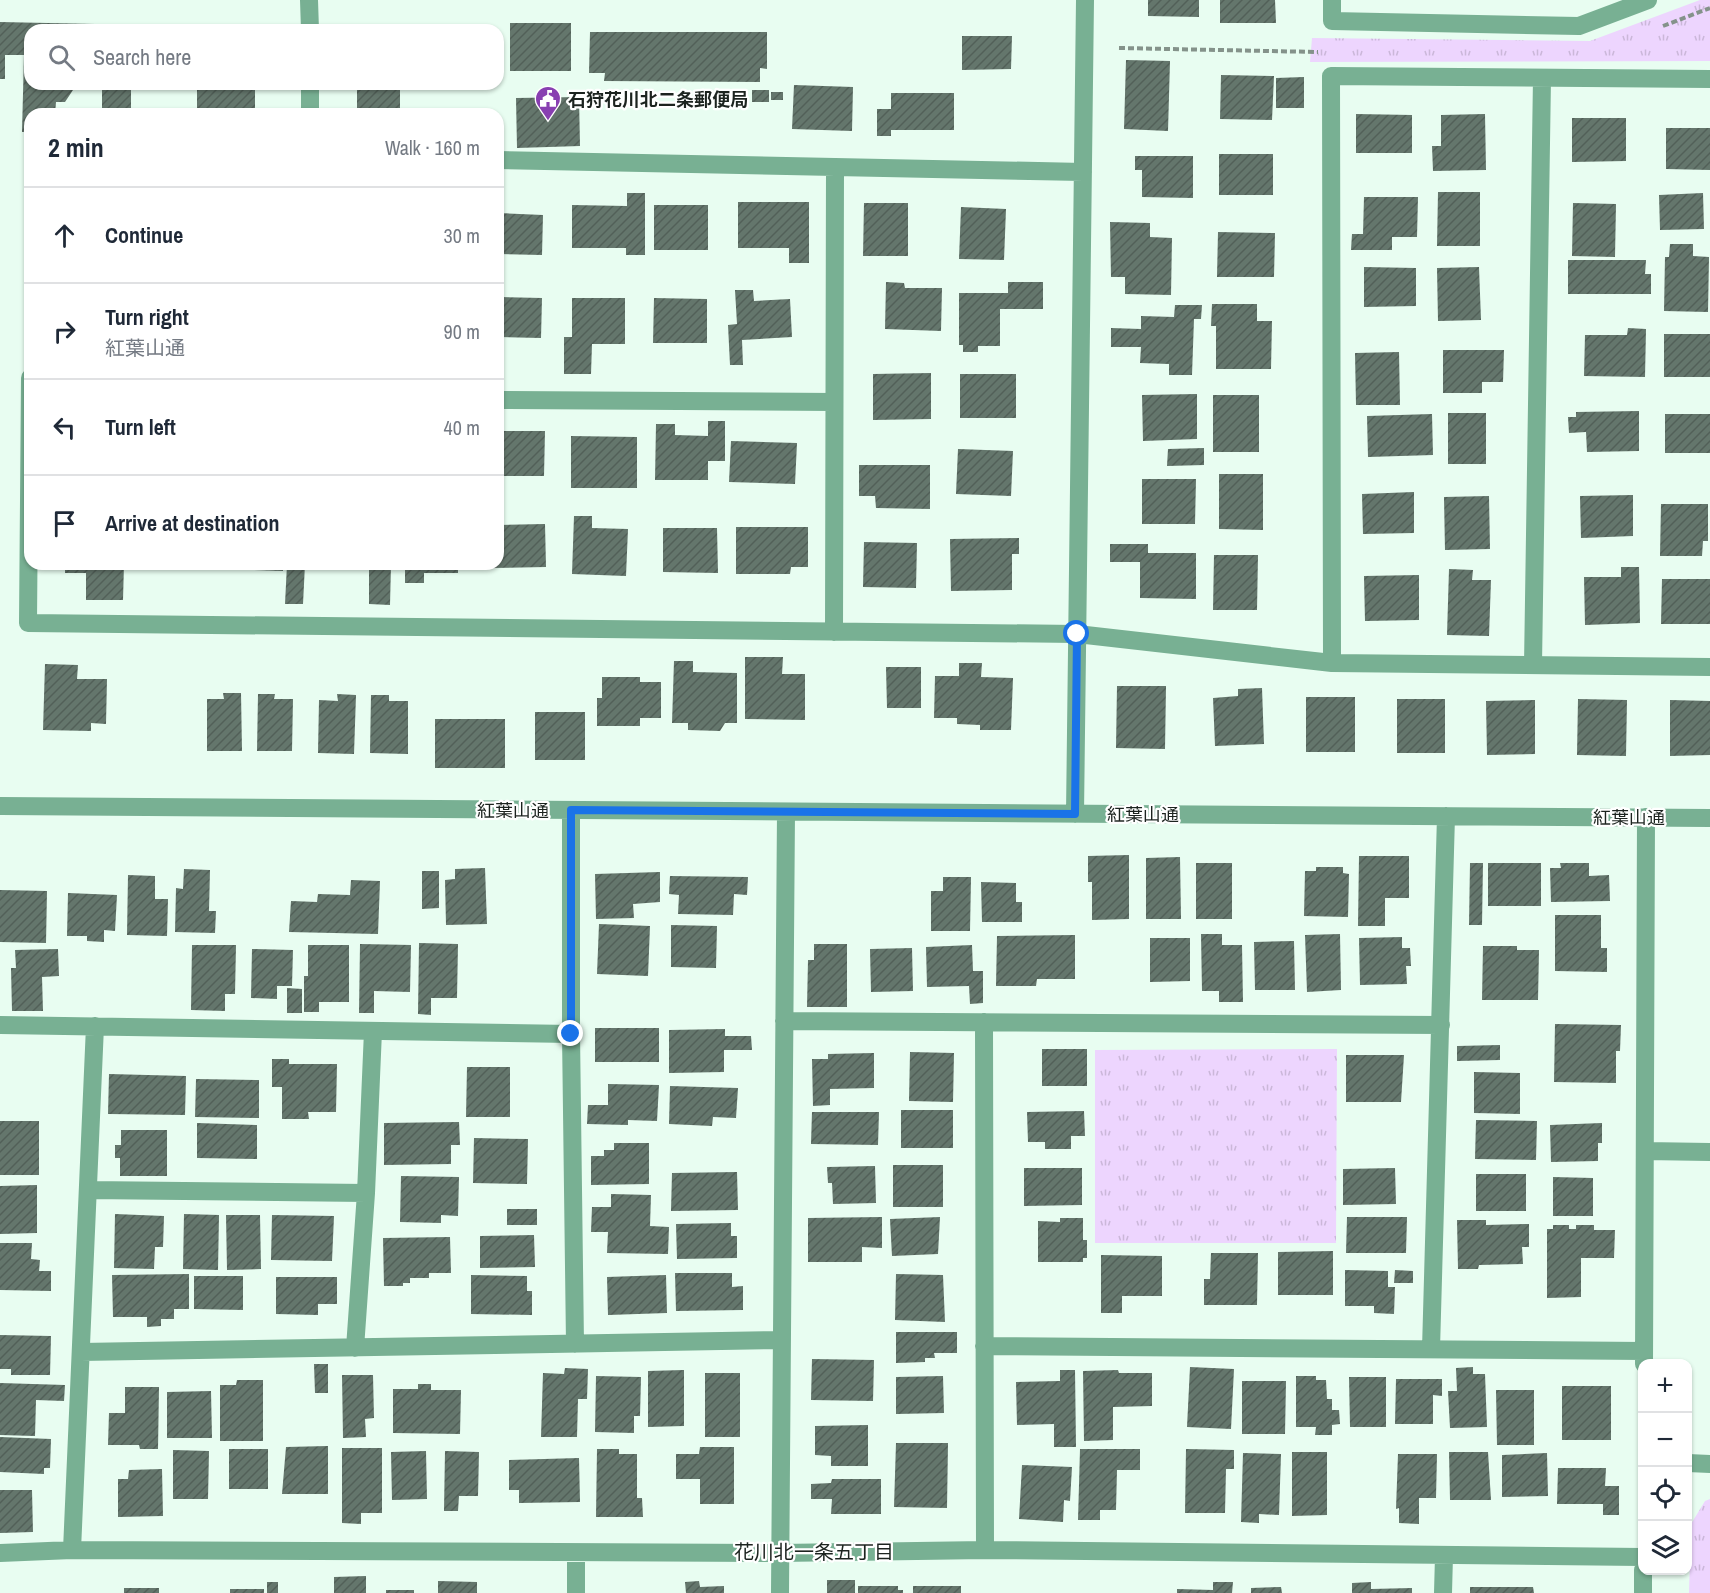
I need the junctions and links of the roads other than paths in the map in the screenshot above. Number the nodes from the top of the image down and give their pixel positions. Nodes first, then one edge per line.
1 (309, 0) edge
2 (1085, 0) edge
3 (1332, 0) edge
4 (1648, 0) edge
5 (310, 24) edge
6 (1542, 78) junction
7 (1710, 79) edge
8 (310, 90) edge
9 (310, 108) edge
10 (504, 160) edge
11 (835, 167) junction
12 (1083, 172) junction
13 (504, 400) edge
14 (834, 402) junction
15 (28, 570) edge
16 (834, 632) junction
17 (1077, 634) junction
18 (1332, 663) junction
19 (1533, 665) junction
20 (1710, 667) edge
21 (0, 807) edge
22 (571, 810) junction
23 (786, 812) junction
24 (1075, 814) junction
25 (1446, 816) junction
26 (1646, 817) junction
27 (1710, 818) edge
28 (784, 1020) junction
29 (984, 1022) junction
30 (0, 1025) edge
31 (1441, 1025) junction
32 (95, 1026) junction
33 (373, 1031) junction
34 (571, 1034) junction
35 (1645, 1151) junction
36 (1710, 1152) edge
37 (88, 1190) junction
38 (366, 1193) junction
39 (782, 1340) junction
40 (575, 1344) junction
41 (984, 1346) junction
42 (355, 1348) junction
43 (1431, 1349) junction
44 (81, 1352) junction
45 (1644, 1357) edge
46 (1692, 1463) edge
47 (1710, 1464) edge
48 (72, 1550) junction
49 (984, 1550) junction
50 (0, 1553) edge
51 (576, 1553) junction
52 (780, 1553) junction
53 (1444, 1556) junction
54 (1638, 1557) edge
55 (1643, 1575) edge
56 (576, 1593) edge
57 (780, 1593) edge
58 (1443, 1593) edge
59 (1643, 1593) edge

1 - 5 street
2 - 12 street
3 - 4 street
6 - 7 street
6 - 18 street
6 - 19 street
8 - 9 street
10 - 11 street
11 - 12 street
11 - 14 street
12 - 17 street
13 - 14 street
14 - 16 street
15 - 16 street
16 - 17 street
17 - 18 street
17 - 24 street
18 - 19 street
19 - 20 street
21 - 22 street, 紅葉山通
22 - 23 street, 紅葉山通
22 - 34 street
23 - 24 street, 紅葉山通
23 - 28 street
24 - 25 street, 紅葉山通
25 - 26 street, 紅葉山通
25 - 31 street
26 - 27 street, 紅葉山通
26 - 35 street
28 - 29 street
28 - 39 street
29 - 31 street
29 - 41 street
30 - 32 street
31 - 43 street
32 - 33 street
32 - 37 street
33 - 34 street
33 - 38 street
34 - 40 street
35 - 36 street
35 - 45 street
37 - 38 street
37 - 44 street
38 - 42 street
39 - 40 street
39 - 52 street
40 - 42 street
41 - 43 street
41 - 49 street
42 - 44 street
43 - 45 street
44 - 48 street
46 - 47 street
48 - 50 street
48 - 51 street
49 - 52 street
49 - 53 street
51 - 52 street
51 - 56 street
52 - 57 street
53 - 54 street
53 - 58 street
55 - 59 street

